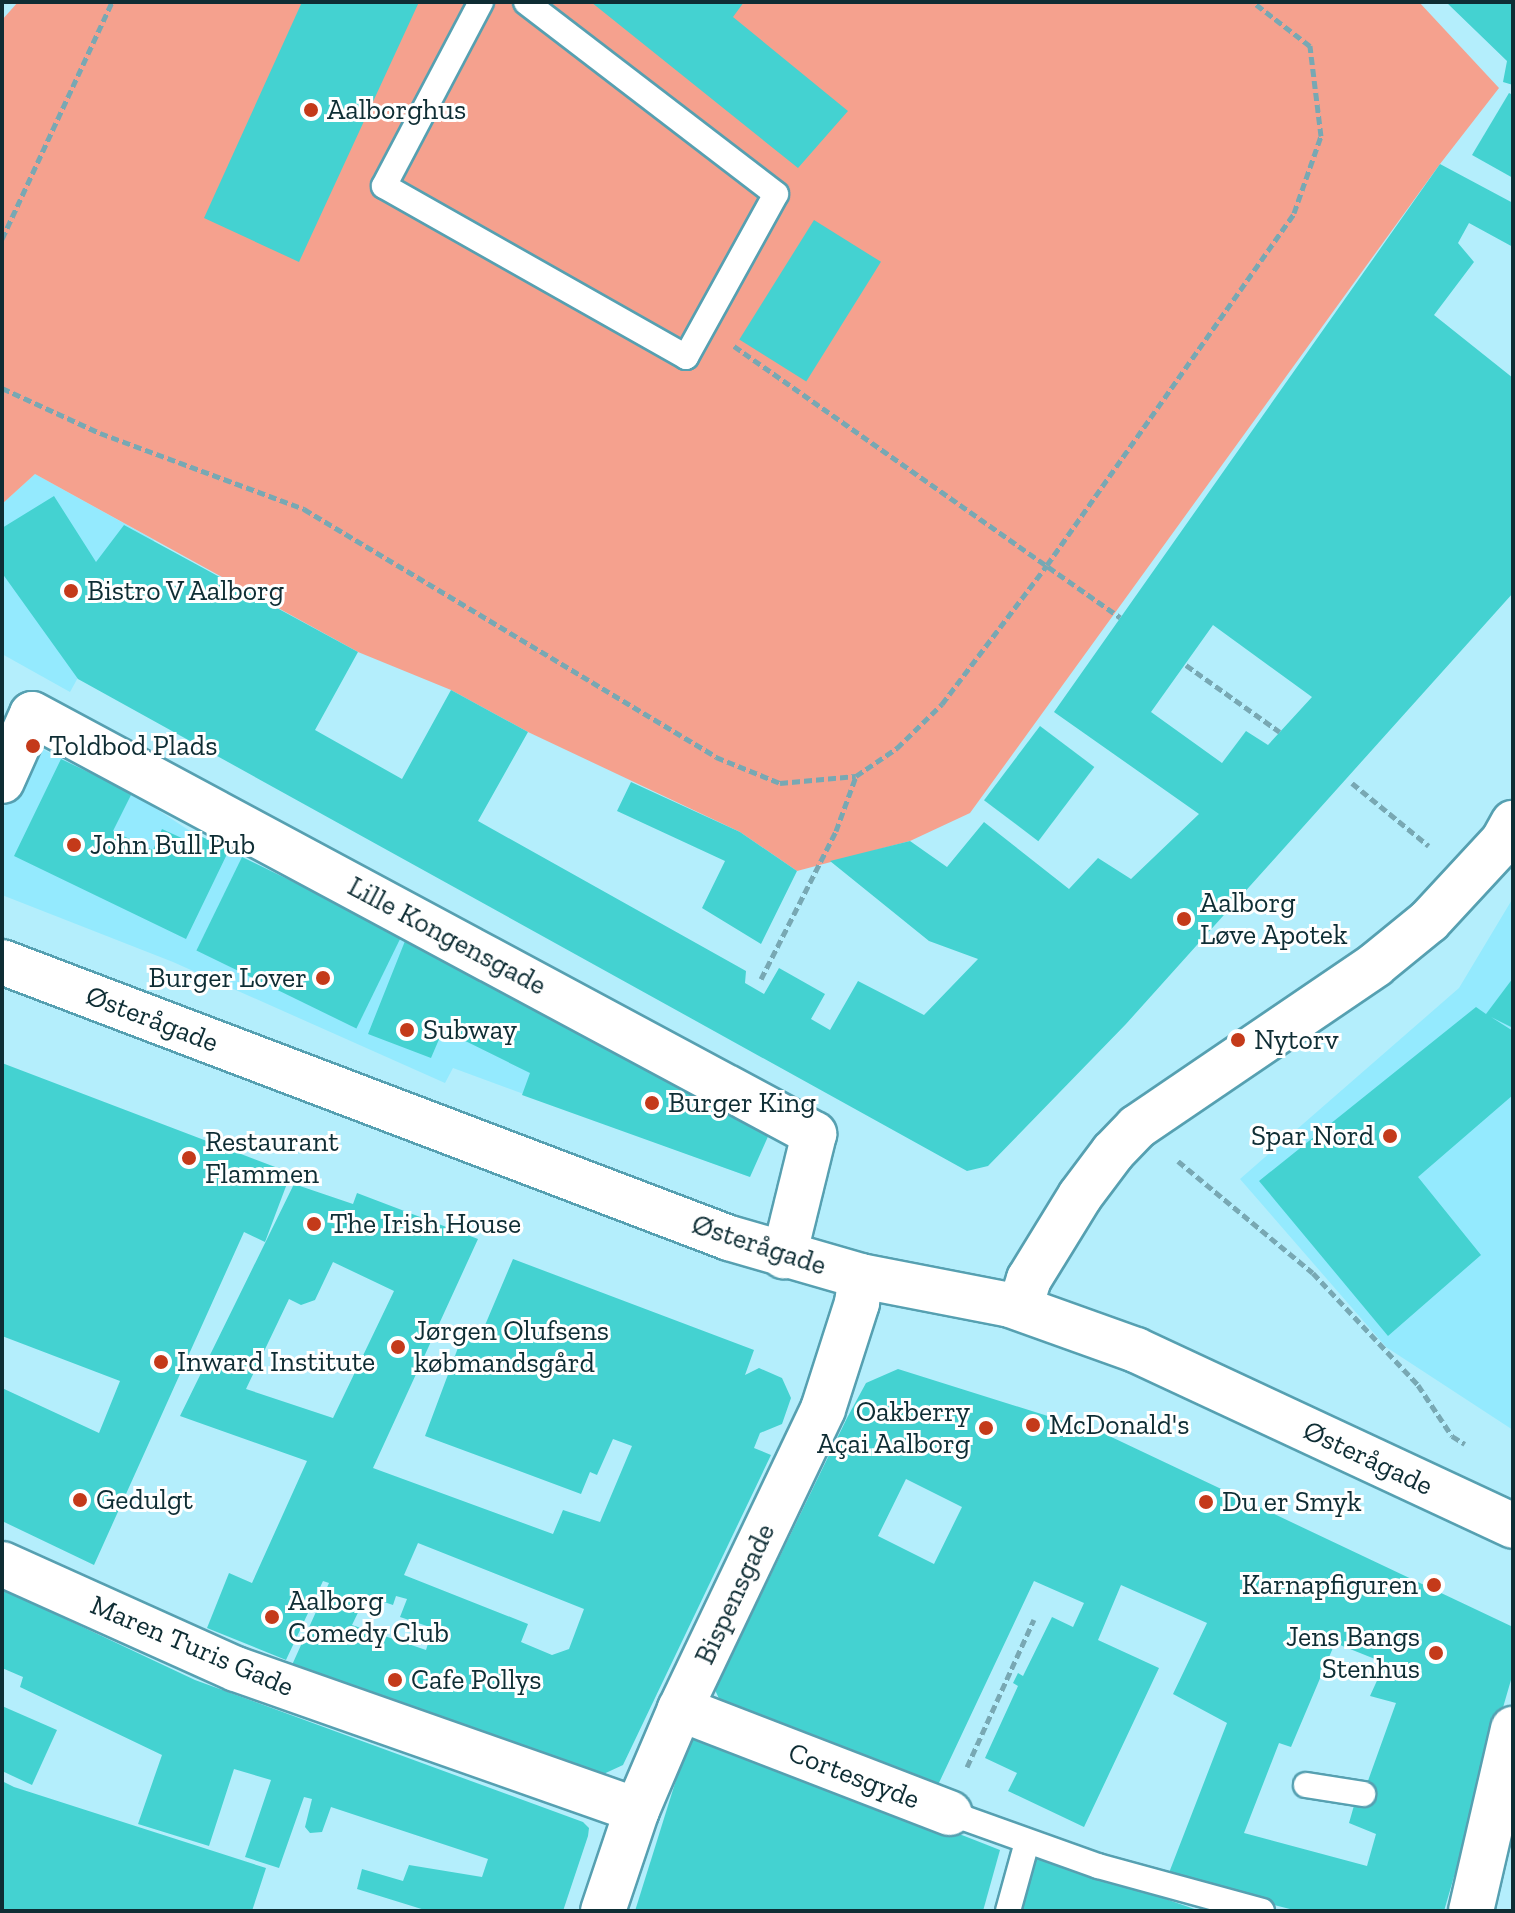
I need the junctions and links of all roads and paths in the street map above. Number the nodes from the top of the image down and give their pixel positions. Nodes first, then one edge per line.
1 (112, 2) edge
2 (481, 2) edge
3 (526, 2) edge
4 (1253, 2) edge
5 (2, 239) edge
6 (703, 325) junction
7 (2, 388) edge
8 (1047, 565) junction
9 (1120, 617) dead end
10 (1186, 665) dead end
11 (1280, 732) dead end
12 (856, 776) junction
13 (2, 781) edge
14 (1352, 783) dead end
15 (1513, 823) edge
16 (1467, 878) junction
17 (2, 962) edge
18 (761, 979) dead end
19 (1137, 1127) junction
20 (784, 1256) junction
21 (861, 1276) junction
22 (1020, 1308) junction
23 (1476, 1451) dead end
24 (1513, 1526) edge
25 (2, 1564) edge
26 (1034, 1619) dead end
27 (680, 1709) junction
28 (1513, 1729) edge
29 (1306, 1785) dead end
30 (1363, 1794) dead end
31 (637, 1810) junction
32 (950, 1813) junction
33 (1027, 1842) junction
34 (1487, 1895) edge
35 (603, 1911) edge
36 (1008, 1911) edge
37 (1262, 1911) edge

1 - 5 path
2 - 6 lane
3 - 6 lane
4 - 8 path
6 - 8 path
7 - 12 path
8 - 9 path
8 - 12 path
10 - 11 path
12 - 18 path
13 - 20 street, Lille Kongensgade
14 - 16 path
15 - 16 street
16 - 19 street
17 - 20 street, Østerågade
19 - 22 street
19 - 23 path
20 - 21 street, Østerågade
21 - 22 street, Østerågade
21 - 27 street, Bispensgade
22 - 24 street, Østerågade
25 - 31 street, Maren Turis Gade
26 - 32 path
27 - 31 street, Bispensgade
27 - 32 street, Cortesgyde
28 - 34 street
29 - 30 lane
31 - 35 street, Bispensgade
32 - 33 lane, Cortesgyde
33 - 36 lane
33 - 37 lane, Cortesgyde

